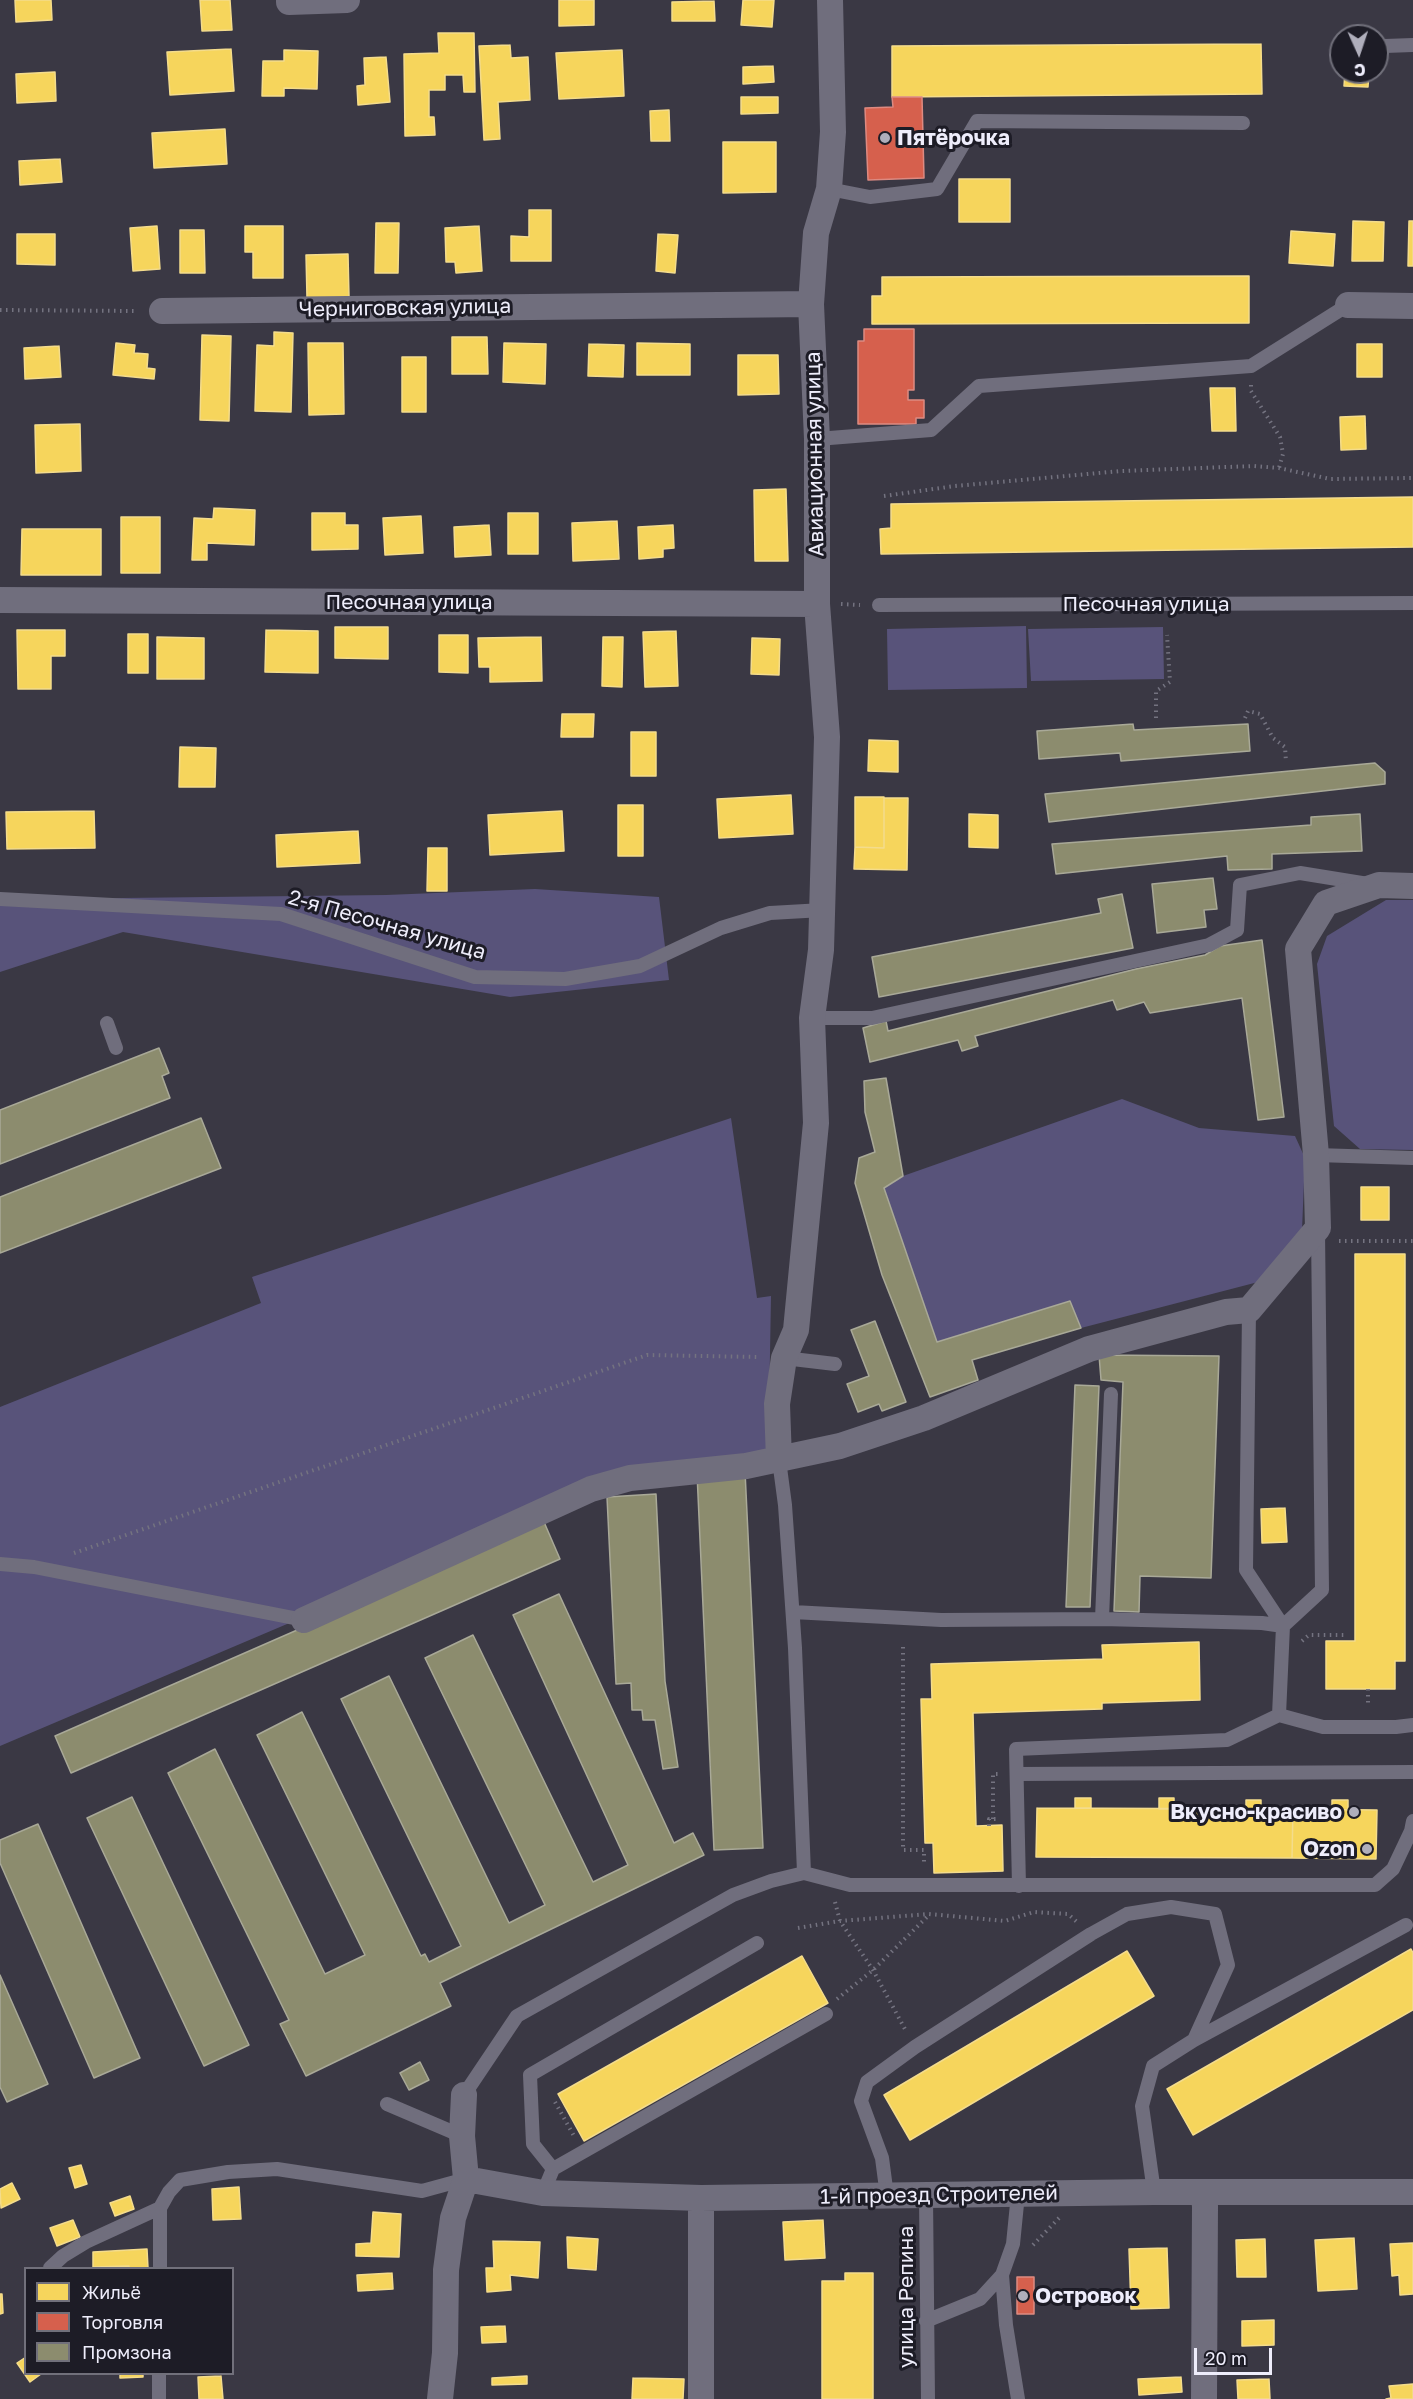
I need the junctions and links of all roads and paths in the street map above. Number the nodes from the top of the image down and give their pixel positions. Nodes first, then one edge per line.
1 (289, 0) edge
2 (347, 0) edge
3 (830, 0) edge
4 (1413, 45) edge
5 (1389, 46) edge
6 (1243, 123) dead end
7 (829, 189) junction
8 (811, 304) junction
9 (1348, 305) joint
10 (1413, 306) edge
11 (0, 310) edge
12 (162, 311) joint
13 (1251, 366) junction
14 (817, 439) junction
15 (1279, 468) junction
16 (1413, 478) edge
17 (884, 496) dead end
18 (0, 600) edge
19 (1413, 603) edge
20 (817, 604) junction
21 (879, 605) joint
22 (1167, 635) dead end
23 (1156, 718) dead end
24 (1245, 718) dead end
25 (1286, 762) dead end
26 (1379, 885) junction
27 (1413, 886) edge
28 (0, 899) edge
29 (823, 910) junction
30 (812, 1017) junction
31 (107, 1023) dead end
32 (116, 1048) dead end
33 (1316, 1155) junction
34 (1413, 1158) edge
35 (1328, 1234) junction
36 (1413, 1241) edge
37 (1249, 1310) junction
38 (784, 1358) junction
39 (835, 1364) dead end
40 (1111, 1394) dead end
41 (779, 1460) junction
42 (0, 1564) edge
43 (34, 1567) junction
44 (793, 1612) junction
45 (1102, 1619) junction
46 (304, 1620) joint
47 (1283, 1626) junction
48 (1347, 1635) dead end
49 (903, 1647) dead end
50 (1294, 1649) dead end
51 (1368, 1689) dead end
52 (1368, 1704) dead end
53 (1279, 1715) junction
54 (1413, 1725) edge
55 (1413, 1772) edge
56 (1017, 1774) junction
57 (1005, 1819) dead end
58 (1413, 1821) edge
59 (989, 1826) dead end
60 (924, 1850) dead end
61 (804, 1873) junction
62 (834, 1881) junction
63 (1019, 1886) junction
64 (929, 1914) junction
65 (1068, 1914) dead end
66 (840, 1921) junction
67 (1406, 1925) dead end
68 (798, 1929) dead end
69 (757, 1943) dead end
70 (873, 1970) junction
71 (837, 2000) dead end
72 (826, 2014) dead end
73 (910, 2040) dead end
74 (1194, 2040) junction
75 (464, 2095) joint
76 (555, 2102) dead end
77 (387, 2104) dead end
78 (573, 2134) dead end
79 (462, 2136) junction
80 (553, 2169) junction
81 (466, 2179) junction
82 (1154, 2192) junction
83 (1203, 2192) junction
84 (1413, 2192) edge
85 (543, 2193) junction
86 (1018, 2194) junction
87 (926, 2195) junction
88 (887, 2196) junction
89 (701, 2199) junction
90 (160, 2208) junction
91 (1065, 2212) dead end
92 (1029, 2249) dead end
93 (51, 2267) edge
94 (160, 2267) edge
95 (1002, 2275) junction
96 (926, 2321) junction
97 (159, 2375) edge
98 (159, 2399) edge
99 (440, 2399) edge
100 (700, 2399) edge
101 (928, 2399) edge
102 (1018, 2399) edge
103 (1204, 2399) edge

1 - 2 street
3 - 7 street, Авиационная улица
4 - 5 lane
6 - 7 lane
7 - 8 street, Авиационная улица
8 - 12 street, Черниговская улица
8 - 14 street, Авиационная улица
9 - 10 street
9 - 13 lane
11 - 12 path
13 - 14 lane
13 - 15 path
14 - 20 street, Авиационная улица
15 - 16 path
15 - 17 path
18 - 20 street, Песочная улица
19 - 21 lane, Песочная улица
20 - 21 path
20 - 29 street, Авиационная улица
22 - 23 path
24 - 25 path
26 - 27 street
26 - 30 lane
26 - 33 street
28 - 29 lane, 2-я Песочная улица
29 - 30 street, Авиационная улица
30 - 38 street, Авиационная улица
31 - 32 lane
33 - 34 lane
33 - 35 street
35 - 36 path
35 - 37 street
35 - 47 lane
37 - 41 street
37 - 47 lane
38 - 39 lane
38 - 41 street, Авиационная улица
38 - 43 path
40 - 45 lane
41 - 44 lane
41 - 46 street
42 - 43 lane
43 - 46 lane
44 - 45 lane
44 - 61 lane
45 - 47 lane
47 - 53 lane
48 - 50 path
49 - 60 path
51 - 52 path
53 - 54 lane
53 - 56 lane
55 - 56 lane
56 - 63 lane
57 - 59 path
58 - 63 lane
61 - 62 lane
61 - 75 lane
62 - 63 lane
62 - 66 path
64 - 65 path
64 - 66 path
64 - 70 path
66 - 68 path
66 - 70 path
67 - 74 lane
69 - 80 lane
70 - 71 path
70 - 73 path
72 - 80 lane
74 - 82 lane
74 - 88 lane
75 - 79 street
76 - 78 path
77 - 79 lane
79 - 81 street
80 - 85 lane
81 - 85 street, 1-й проезд Строителей
81 - 90 lane
81 - 99 street
82 - 83 street, 1-й проезд Строителей
82 - 86 street, 1-й проезд Строителей
83 - 84 street, 1-й проезд Строителей
83 - 103 street
85 - 89 street, 1-й проезд Строителей
86 - 87 street, 1-й проезд Строителей
86 - 95 lane
87 - 88 street, 1-й проезд Строителей
87 - 96 lane, улица Репина
88 - 89 street, 1-й проезд Строителей
89 - 100 street
90 - 93 lane
90 - 94 lane
91 - 92 path
95 - 96 lane
95 - 102 lane
96 - 101 lane, улица Репина
97 - 98 lane

